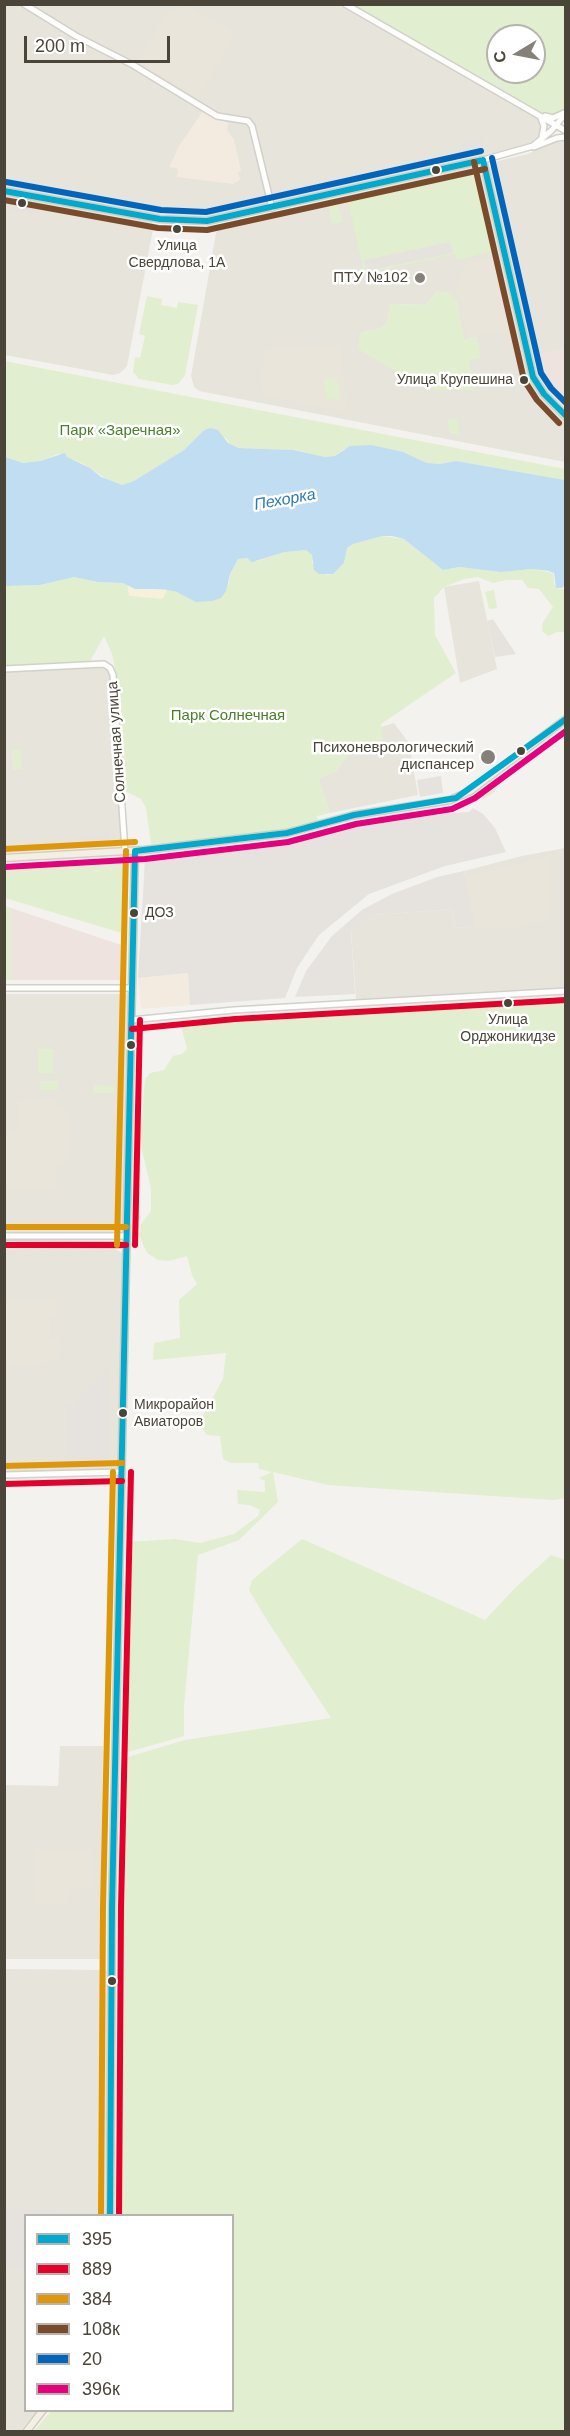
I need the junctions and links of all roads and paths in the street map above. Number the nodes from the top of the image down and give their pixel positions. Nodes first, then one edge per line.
1 (24, 4) edge
2 (345, 4) edge
3 (535, 112) junction
4 (566, 112) edge
5 (556, 125) junction
6 (566, 131) edge
7 (566, 137) edge
8 (538, 143) junction
9 (527, 149) junction
10 (483, 160) junction
11 (4, 191) edge
12 (272, 208) junction
13 (566, 417) edge
14 (4, 669) edge
15 (566, 719) edge
16 (135, 850) junction
17 (125, 851) junction
18 (4, 858) edge
19 (132, 987) junction
20 (4, 988) edge
21 (566, 991) edge
22 (130, 1020) junction
23 (4, 1236) edge
24 (126, 1236) junction
25 (4, 1244) edge
26 (126, 1245) junction
27 (122, 1472) junction
28 (4, 1475) edge
29 (110, 2214) edge
30 (41, 2412) edge
31 (26, 2432) edge

1 - 12 street
2 - 3 street
3 - 4 street
3 - 5 street
3 - 8 street
4 - 5 street
5 - 6 street
5 - 8 street
7 - 9 street
8 - 9 street
9 - 10 street
10 - 12 main road
10 - 13 main road
11 - 12 main road
14 - 17 street, Солнечная улица
15 - 16 main road
16 - 17 main road
16 - 19 main road
17 - 18 main road
19 - 20 street
19 - 22 main road
21 - 22 street
22 - 24 main road
23 - 24 street
24 - 26 main road
25 - 26 street
26 - 27 main road
27 - 28 street
27 - 29 main road
30 - 31 main road

